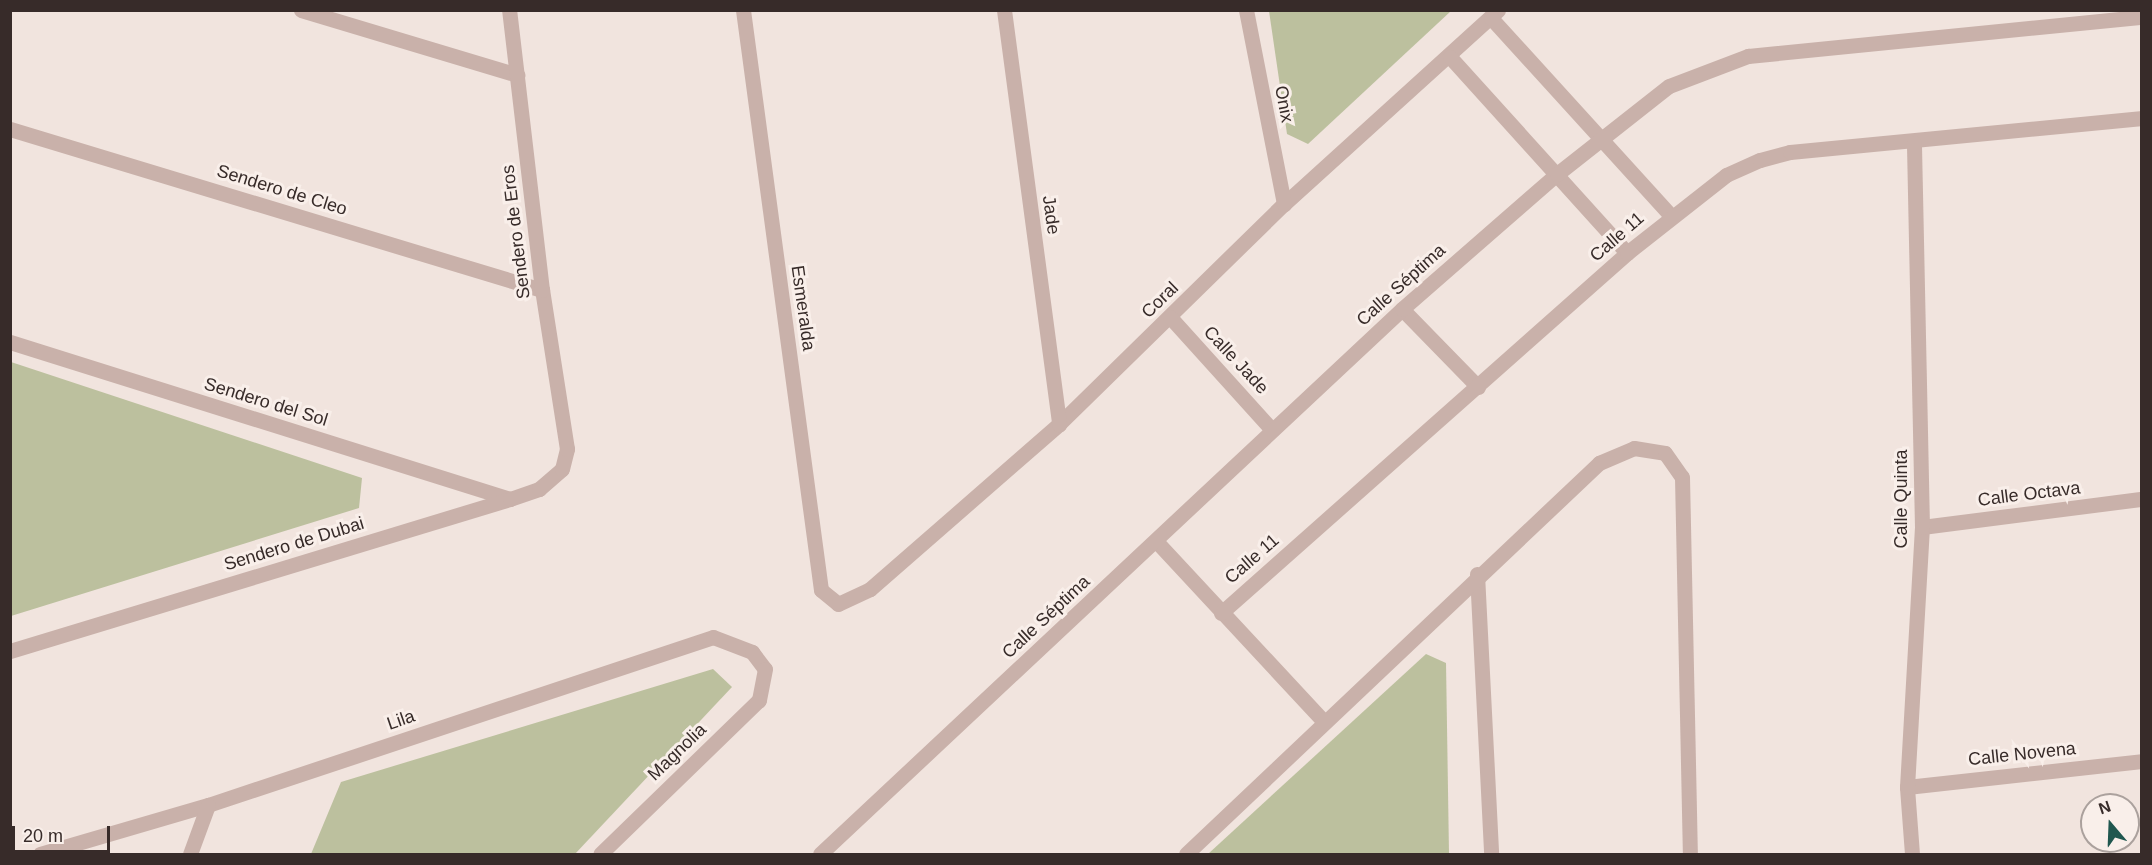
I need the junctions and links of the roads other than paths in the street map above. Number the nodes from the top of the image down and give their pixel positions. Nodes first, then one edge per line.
1 (301, 10) edge
2 (509, 10) edge
3 (743, 10) edge
4 (1004, 10) edge
5 (1246, 10) edge
6 (1495, 14) edge
7 (2142, 17) edge
8 (1450, 57) junction
9 (517, 75) junction
10 (2142, 118) edge
11 (10, 129) edge
12 (1600, 138) junction
13 (1914, 143) junction
14 (1557, 174) junction
15 (1284, 204) junction
16 (1671, 216) junction
17 (1627, 253) junction
18 (542, 290) junction
19 (1402, 309) junction
20 (1170, 317) junction
21 (10, 342) edge
22 (1478, 387) junction
23 (1059, 424) junction
24 (1272, 430) junction
25 (567, 449) joint
26 (510, 499) junction
27 (2142, 499) edge
28 (1922, 527) junction
29 (1156, 541) junction
30 (1477, 574) junction
31 (837, 604) joint
32 (1221, 613) junction
33 (10, 651) edge
34 (765, 669) joint
35 (1323, 721) junction
36 (2142, 761) edge
37 (1907, 787) junction
38 (208, 805) junction
39 (40, 855) edge
40 (190, 855) edge
41 (600, 855) edge
42 (820, 855) edge
43 (1186, 855) edge
44 (1491, 855) edge
45 (1690, 855) edge
46 (1912, 855) edge

1 - 9 street
2 - 9 street, Sendero de Eros
3 - 31 street, Esmeralda
4 - 23 street, Jade
5 - 15 street, Onix
6 - 8 street, Coral
6 - 12 street
7 - 12 street, Calle Séptima
8 - 14 street
8 - 15 street, Coral
9 - 18 street, Sendero de Eros
10 - 13 street, Calle 11
11 - 18 street, Sendero de Cleo
12 - 14 street, Calle Séptima
12 - 16 street
13 - 16 street, Calle 11
13 - 28 street, Calle Quinta
14 - 17 street
14 - 19 street, Calle Séptima
15 - 20 street, Coral
16 - 17 street, Calle 11
17 - 22 street, Calle 11
18 - 25 street, Sendero de Eros
19 - 22 street
19 - 24 street, Calle Séptima
20 - 23 street, Coral
20 - 24 street, Calle Jade
21 - 26 street, Sendero del Sol
22 - 32 street, Calle 11
23 - 31 street, Coral
24 - 29 street, Calle Séptima
25 - 26 street, Sendero de Dubai
26 - 33 street, Sendero de Dubai
27 - 28 street, Calle Octava
28 - 37 street, Calle Quinta
29 - 32 street
29 - 42 street, Calle Séptima
30 - 35 street
30 - 44 street
30 - 45 street
32 - 35 street
34 - 38 street, Lila
34 - 41 street, Magnolia
35 - 43 street
36 - 37 street, Calle Novena
37 - 46 street, Calle Quinta
38 - 39 street, Lila
38 - 40 street

